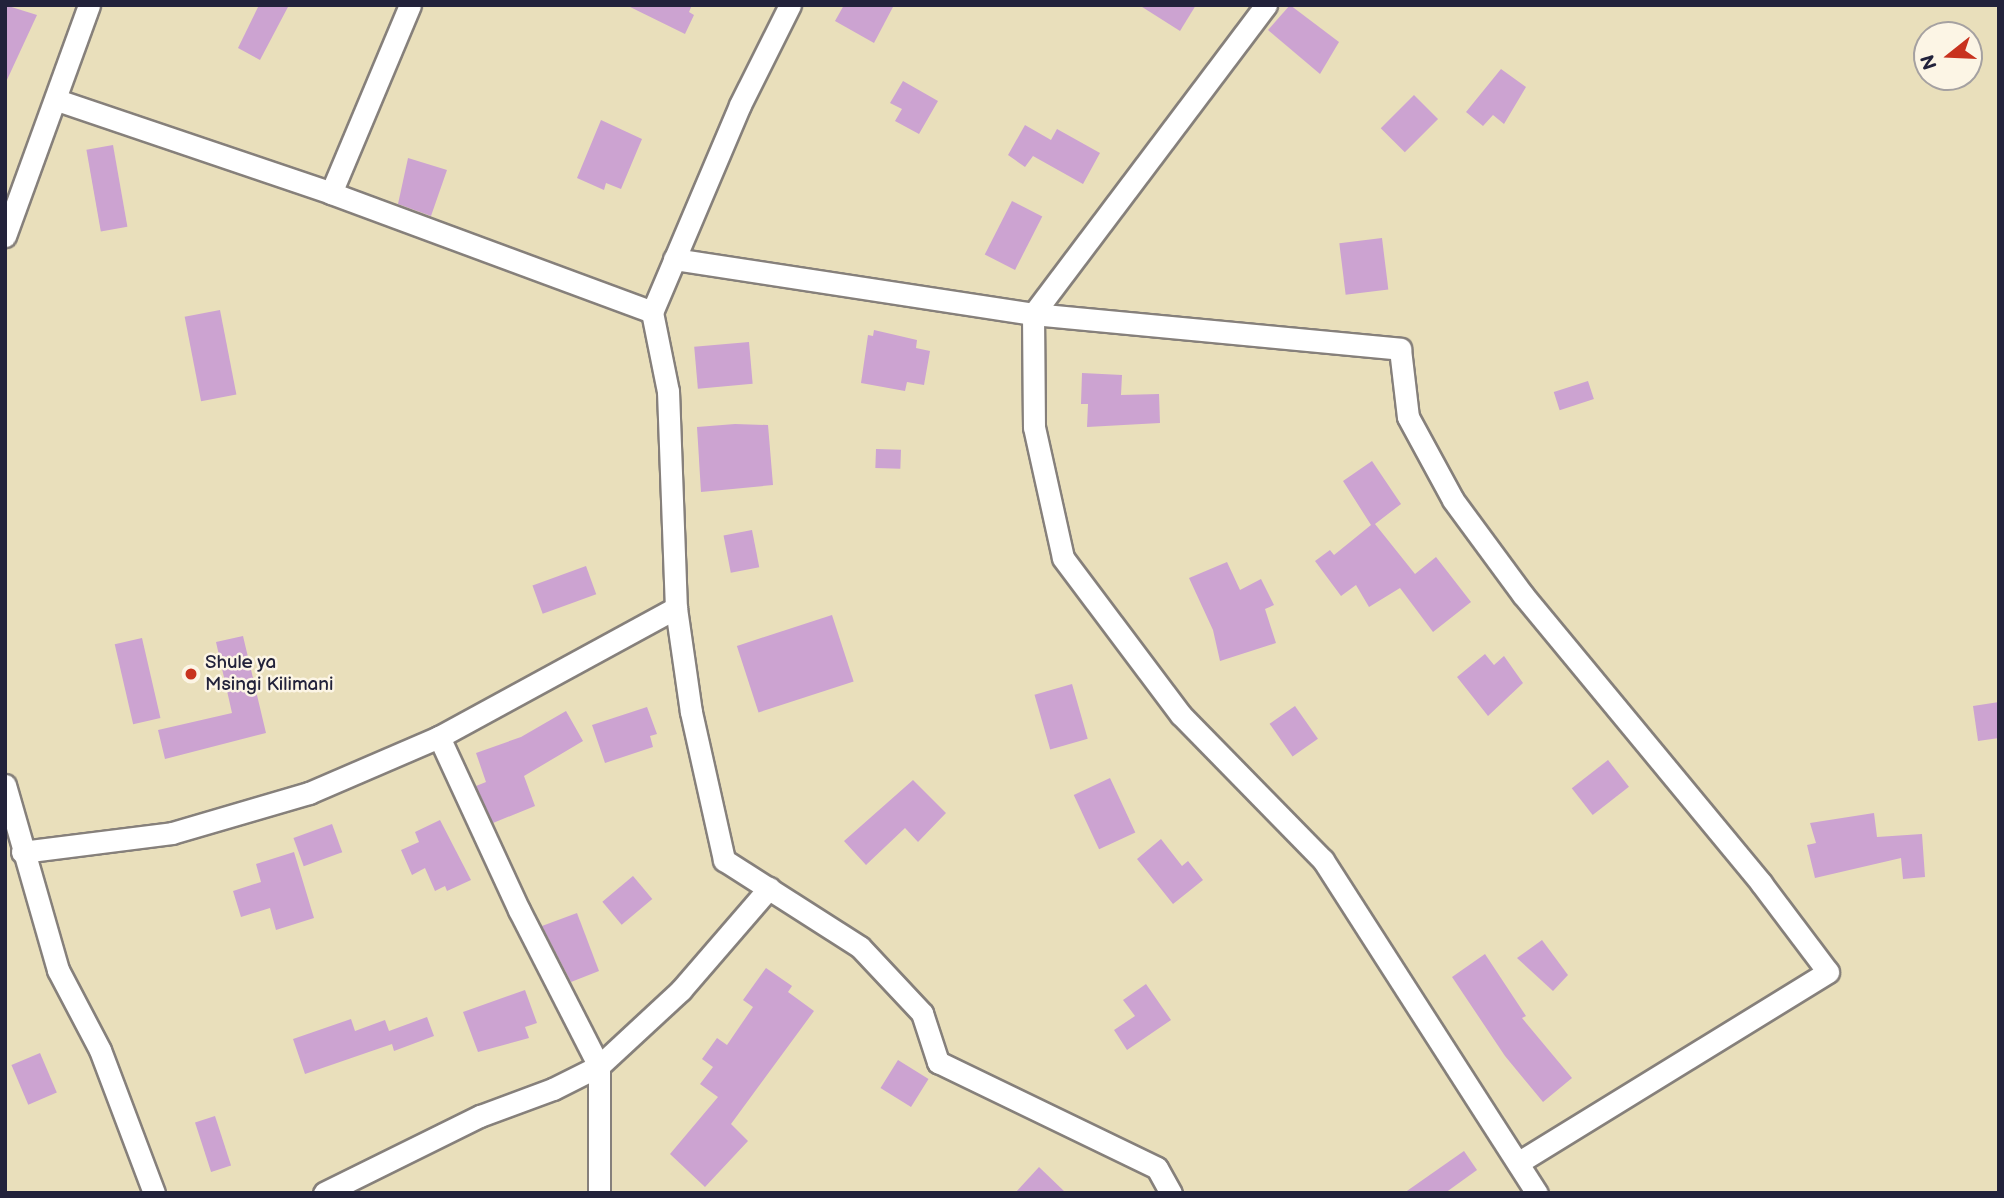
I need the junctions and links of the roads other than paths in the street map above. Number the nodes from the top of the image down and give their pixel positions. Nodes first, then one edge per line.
1 (89, 5) edge
2 (410, 5) edge
3 (790, 5) edge
4 (1266, 5) edge
5 (57, 100) junction
6 (331, 193) junction
7 (5, 236) edge
8 (674, 259) junction
9 (652, 312) junction
10 (1033, 314) junction
11 (676, 608) junction
12 (439, 737) junction
13 (5, 785) edge
14 (22, 852) junction
15 (769, 888) junction
16 (599, 1066) junction
17 (1518, 1163) junction
18 (154, 1193) edge
19 (324, 1193) edge
20 (599, 1193) edge
21 (1171, 1193) edge
22 (1537, 1193) edge

1 - 5 street
2 - 6 street
3 - 8 street
4 - 10 street
5 - 6 street
5 - 7 street
6 - 9 street
8 - 9 street
8 - 10 street
9 - 11 street
10 - 17 street
10 - 17 street
11 - 12 street
11 - 15 street
12 - 14 street
12 - 16 street
13 - 14 street
14 - 18 street
15 - 16 street
15 - 21 street
16 - 19 street
16 - 20 street
17 - 22 street

